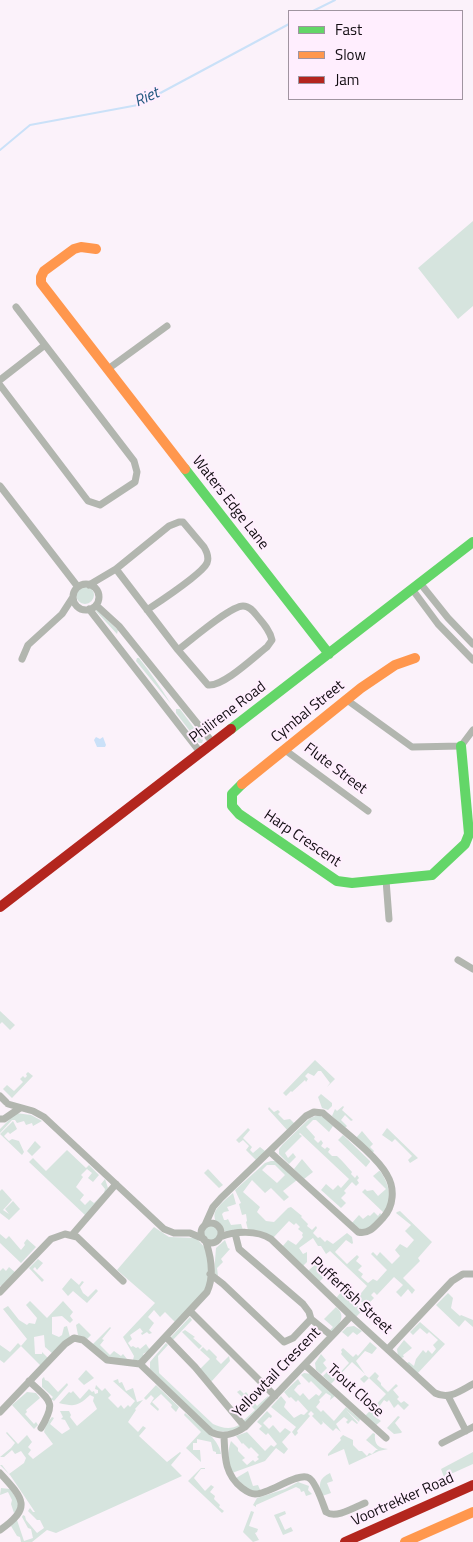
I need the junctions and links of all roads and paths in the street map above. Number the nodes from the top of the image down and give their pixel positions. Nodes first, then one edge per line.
1 (96, 249) dead end
2 (16, 307) dead end
3 (167, 326) dead end
4 (45, 345) junction
5 (108, 369) junction
6 (0, 380) edge
7 (0, 385) edge
8 (0, 486) edge
9 (473, 542) edge
10 (116, 569) junction
11 (108, 574) junction
12 (89, 585) junction
13 (416, 586) junction
14 (78, 587) junction
15 (96, 590) junction
16 (73, 597) junction
17 (92, 607) junction
18 (80, 608) junction
19 (147, 610) junction
20 (62, 614) junction
21 (459, 630) junction
22 (450, 638) junction
23 (473, 644) edge
24 (178, 650) junction
25 (329, 654) junction
26 (414, 658) dead end
27 (22, 659) dead end
28 (473, 660) edge
29 (347, 700) junction
30 (180, 702) junction
31 (169, 711) junction
32 (473, 730) edge
33 (213, 742) junction
34 (461, 746) junction
35 (285, 750) junction
36 (200, 752) junction
37 (470, 800) edge
38 (231, 802) joint
39 (368, 811) dead end
40 (386, 880) junction
41 (0, 907) edge
42 (389, 919) dead end
43 (458, 960) dead end
44 (473, 969) edge
45 (0, 1096) edge
46 (5, 1102) edge
47 (20, 1108) junction
48 (5, 1117) edge
49 (0, 1125) edge
50 (270, 1152) junction
51 (116, 1184) junction
52 (211, 1212) junction
53 (204, 1226) junction
54 (217, 1226) junction
55 (190, 1233) junction
56 (232, 1233) junction
57 (72, 1235) junction
58 (218, 1239) junction
59 (205, 1240) junction
60 (210, 1254) junction
61 (210, 1274) junction
62 (473, 1274) edge
63 (123, 1282) dead end
64 (0, 1292) edge
65 (190, 1310) junction
66 (351, 1316) junction
67 (311, 1319) junction
68 (332, 1336) junction
69 (166, 1337) junction
70 (388, 1349) junction
71 (140, 1364) junction
72 (305, 1365) junction
73 (28, 1382) junction
74 (473, 1384) edge
75 (275, 1396) junction
76 (448, 1396) junction
77 (0, 1412) edge
78 (245, 1426) junction
79 (41, 1428) dead end
80 (470, 1429) edge
81 (224, 1436) junction
82 (386, 1438) dead end
83 (442, 1443) dead end
84 (0, 1473) edge
85 (473, 1485) edge
86 (365, 1503) dead end
87 (473, 1512) edge
88 (0, 1530) edge
89 (345, 1542) edge
90 (405, 1542) edge

1 - 5 street, Waters Edge Lane
2 - 4 street
3 - 5 street
4 - 6 street
4 - 7 street
5 - 25 street, Waters Edge Lane
8 - 14 street
9 - 13 street, Philirene Road
10 - 11 street
10 - 19 street
10 - 19 street
11 - 12 street
11 - 15 street
12 - 14 street
12 - 15 street
13 - 21 street
13 - 22 street
13 - 25 street, Philirene Road
14 - 16 street
15 - 17 street
16 - 18 street
16 - 20 street
17 - 18 street
17 - 30 street
17 - 31 street
18 - 20 street
19 - 24 street
20 - 27 street
21 - 22 street
21 - 23 street
22 - 28 street
24 - 24 street
25 - 33 street, Philirene Road
26 - 29 street, Cymbal Street
29 - 34 street
29 - 35 street, Cymbal Street
30 - 31 street
30 - 33 street
31 - 36 street
32 - 34 street
33 - 36 street, Philirene Road
34 - 37 street, Harp Crescent
35 - 38 street, Cymbal Street
35 - 39 street, Flute Street
36 - 41 street, Philirene Road
37 - 40 street, Harp Crescent
38 - 40 street, Harp Crescent
40 - 42 street
43 - 44 street
45 - 46 street, Pufferfish Street
46 - 47 street, Pufferfish Street
46 - 48 street
47 - 48 street
47 - 51 street, Pufferfish Street
48 - 49 street
50 - 50 street
50 - 52 street
51 - 55 street, Pufferfish Street
51 - 57 street
52 - 53 street
52 - 54 street
53 - 54 street, Pufferfish Street
53 - 55 street, Pufferfish Street
53 - 59 street
54 - 56 street, Pufferfish Street
54 - 58 street
55 - 59 street, Pufferfish Street
56 - 58 street, Pufferfish Street
56 - 66 street, Pufferfish Street
56 - 67 street
57 - 63 street
57 - 64 street
58 - 59 street, Pufferfish Street
58 - 60 street
59 - 60 street
60 - 61 street
61 - 65 street
61 - 67 street
62 - 70 street
65 - 69 street
65 - 75 street
66 - 68 street, Yellowtail Crescent
66 - 70 street, Pufferfish Street
67 - 68 street
68 - 72 street, Yellowtail Crescent
69 - 71 street
69 - 78 street
70 - 76 street, Pufferfish Street
71 - 73 street
71 - 81 street
72 - 75 street, Yellowtail Crescent
72 - 82 street, Trout Close
73 - 77 street
73 - 79 street
74 - 76 street
75 - 78 street, Yellowtail Crescent
76 - 80 street
78 - 81 street, Yellowtail Crescent
80 - 83 street
81 - 86 street
84 - 88 street
85 - 89 street, Voortrekker Road
87 - 90 street

